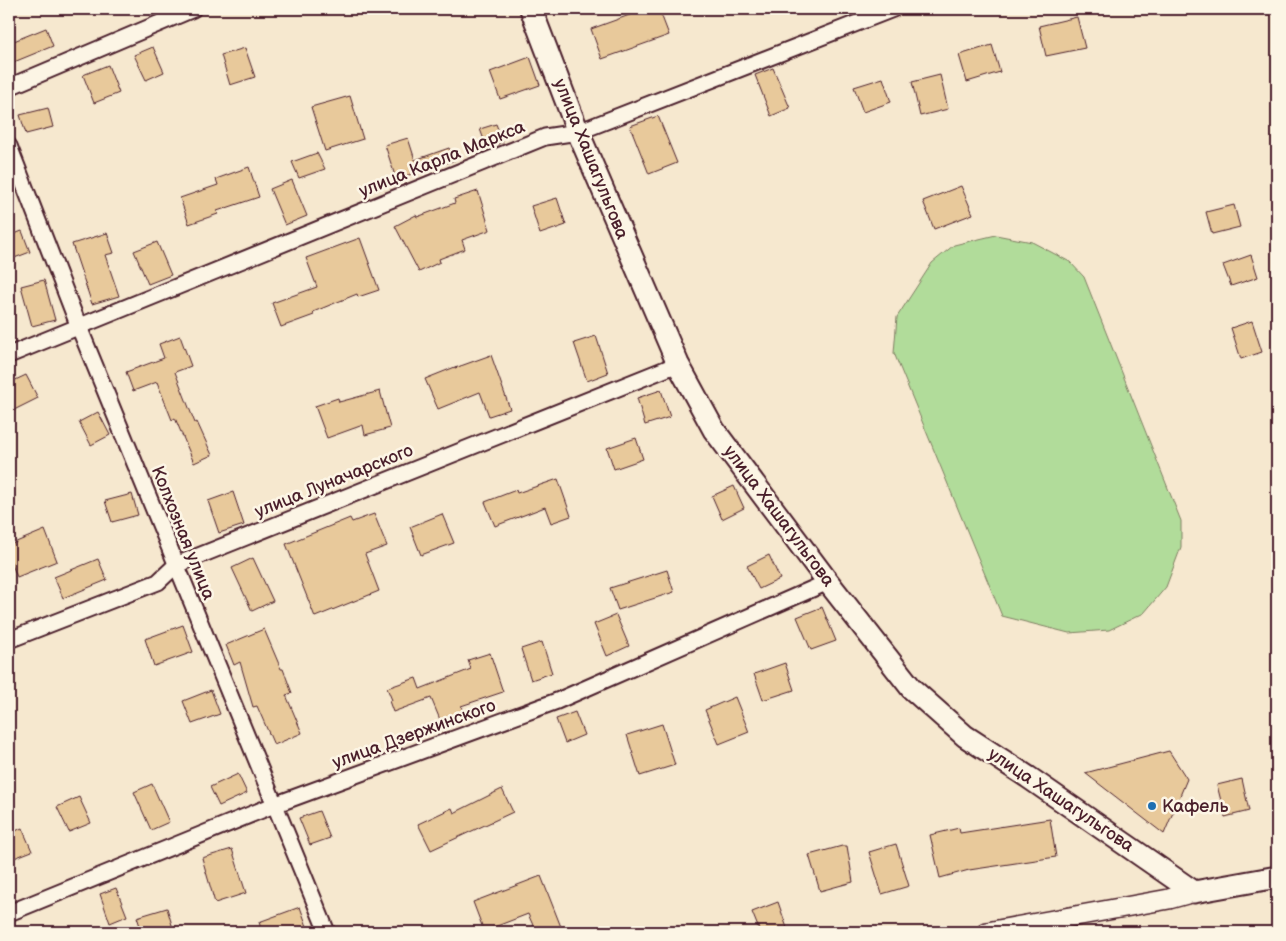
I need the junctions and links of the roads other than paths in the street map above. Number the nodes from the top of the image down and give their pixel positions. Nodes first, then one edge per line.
1 (193, 9) edge
2 (531, 9) edge
3 (893, 9) edge
4 (9, 87) edge
5 (578, 132) junction
6 (9, 146) edge
7 (79, 328) junction
8 (9, 355) edge
9 (678, 364) junction
10 (176, 565) junction
11 (828, 582) junction
12 (9, 640) edge
13 (274, 805) junction
14 (1277, 877) edge
15 (1194, 892) junction
16 (9, 913) edge
17 (327, 932) edge
18 (987, 932) edge

1 - 4 street
2 - 5 main road, улица Хашагульгова
3 - 5 street, улица Карла Маркса
5 - 7 street, улица Карла Маркса
5 - 9 main road, улица Хашагульгова
6 - 7 street, Колхозная улица
7 - 8 street, улица Карла Маркса
7 - 10 street, Колхозная улица
9 - 10 street, улица Луначарского
9 - 11 main road, улица Хашагульгова
10 - 12 street, улица Луначарского
10 - 13 street, Колхозная улица
11 - 13 street, улица Дзержинского
11 - 15 main road, улица Хашагульгова
13 - 16 street, улица Дзержинского
13 - 17 street, Колхозная улица
14 - 15 main road
15 - 18 street

